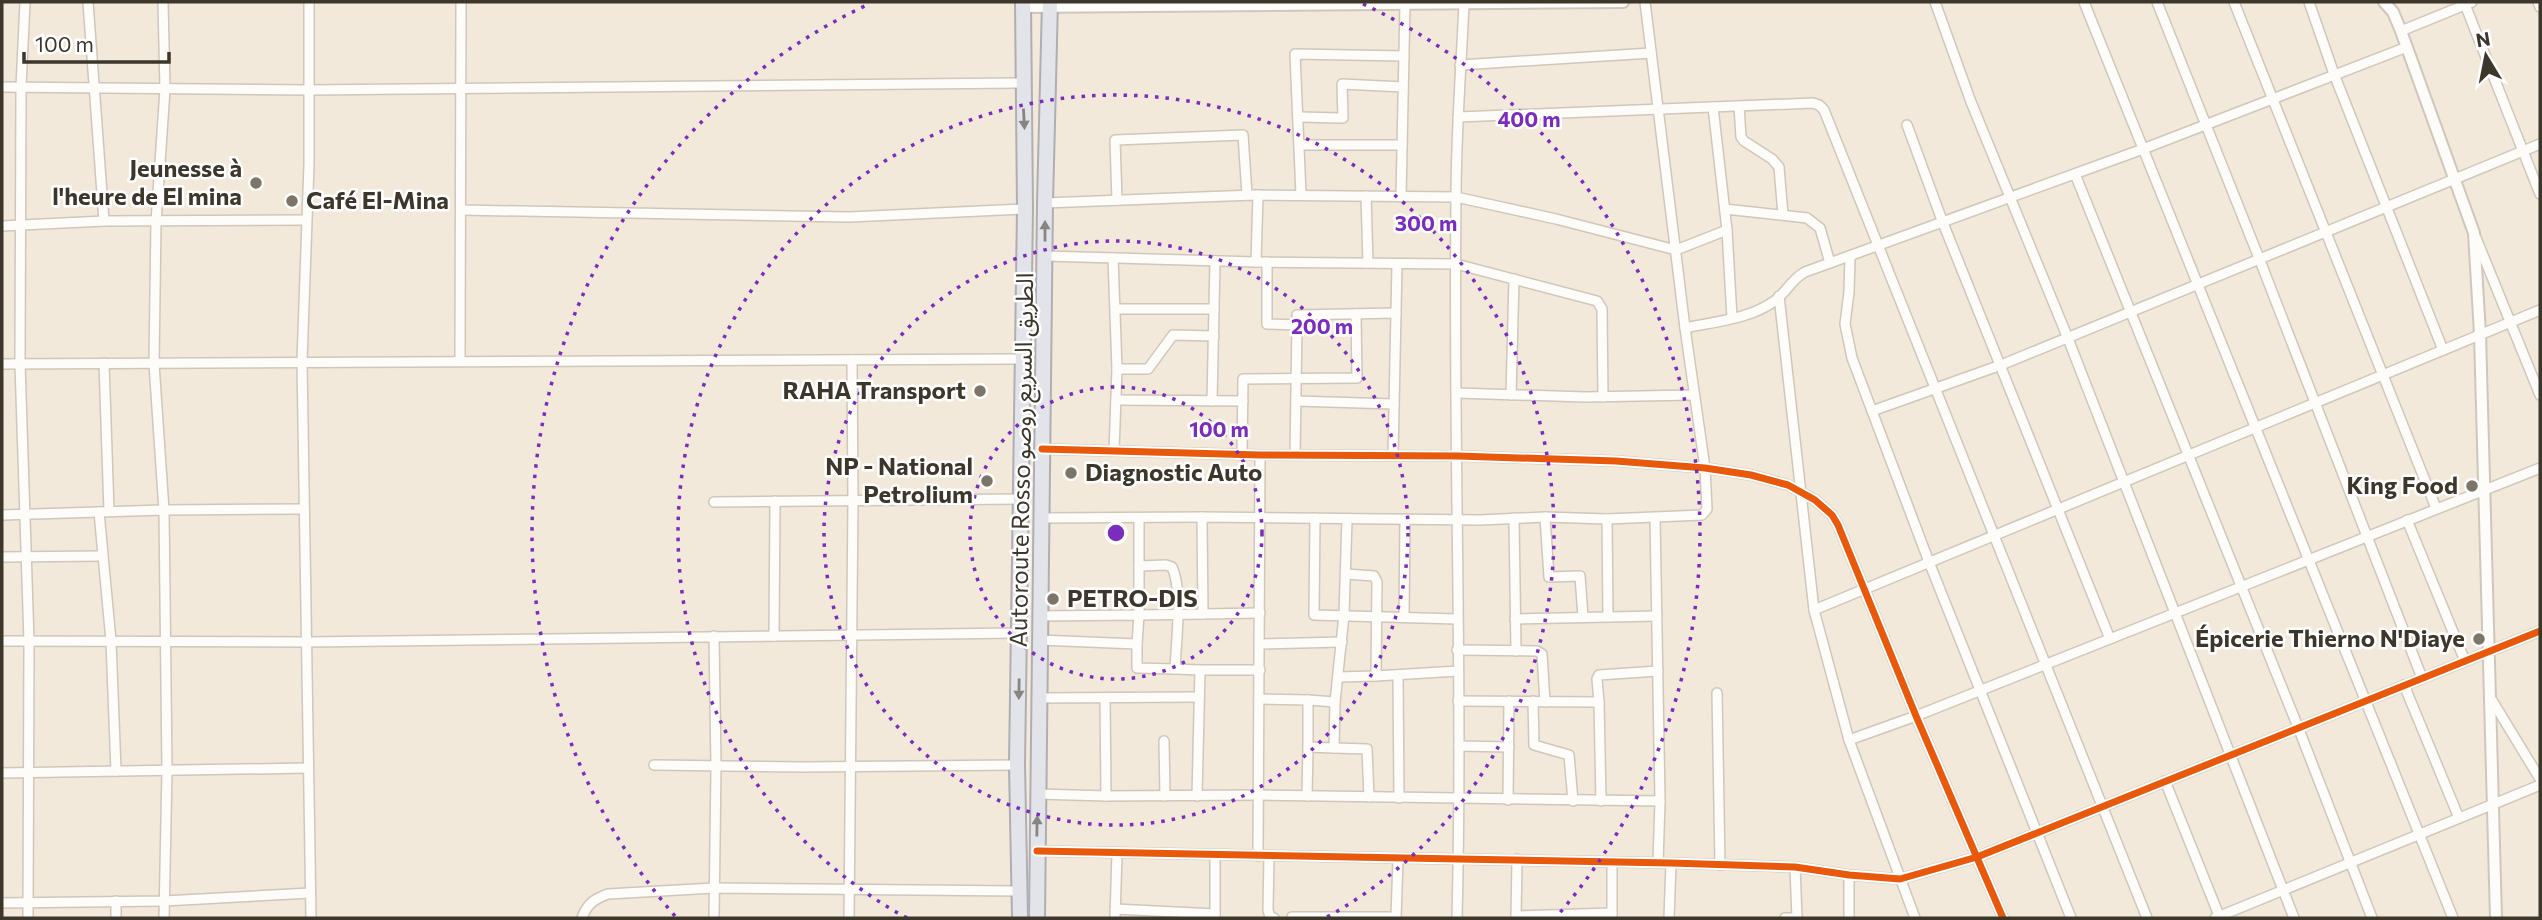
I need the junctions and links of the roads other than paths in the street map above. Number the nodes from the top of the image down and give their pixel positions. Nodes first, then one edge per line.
1 (25, 2) edge
2 (88, 2) edge
3 (163, 2) edge
4 (309, 2) edge
5 (461, 2) edge
6 (1623, 2) edge
7 (1645, 2) edge
8 (1935, 2) edge
9 (2084, 2) edge
10 (2157, 2) edge
11 (2234, 2) edge
12 (2309, 2) edge
13 (2384, 2) edge
14 (2538, 2) edge
15 (2467, 3) edge
16 (1023, 4) edge
17 (1405, 4) junction
18 (1464, 4) junction
19 (1050, 5) edge
20 (2540, 7) edge
21 (2401, 32) junction
22 (2407, 47) junction
23 (1651, 53) junction
24 (1404, 57) junction
25 (1460, 65) junction
26 (2334, 74) junction
27 (1023, 83) junction
28 (2, 87) edge
29 (22, 87) junction
30 (1404, 87) junction
31 (96, 88) junction
32 (461, 88) junction
33 (165, 89) junction
34 (309, 90) junction
35 (2273, 99) junction
36 (1738, 106) junction
37 (1713, 107) junction
38 (1658, 109) junction
39 (1298, 117) junction
40 (1458, 117) junction
41 (1907, 125) dead end
42 (2206, 125) junction
43 (2540, 144) edge
44 (1299, 145) junction
45 (1402, 145) junction
46 (2143, 149) junction
47 (2523, 150) junction
48 (2075, 174) junction
49 (2455, 178) junction
50 (2540, 194) edge
51 (1247, 195) junction
52 (1258, 195) junction
53 (1301, 195) junction
54 (1366, 196) junction
55 (1401, 197) junction
56 (1456, 197) junction
57 (2010, 197) junction
58 (1117, 200) junction
59 (1045, 203) junction
60 (2386, 206) junction
61 (461, 209) junction
62 (1025, 209) junction
63 (1725, 209) junction
64 (1783, 215) junction
65 (306, 220) junction
66 (104, 221) junction
67 (156, 222) junction
68 (1943, 223) junction
69 (22, 225) junction
70 (2, 226) edge
71 (1727, 230) junction
72 (2325, 231) junction
73 (2474, 233) junction
74 (1878, 247) junction
75 (1676, 250) junction
76 (1045, 256) junction
77 (1850, 257) junction
78 (1114, 258) junction
79 (2259, 258) junction
80 (1216, 261) junction
81 (1256, 262) junction
82 (1267, 262) junction
83 (1368, 263) junction
84 (1830, 263) junction
85 (1397, 264) junction
86 (1456, 264) junction
87 (1514, 279) junction
88 (2197, 283) junction
89 (1779, 296) junction
90 (1116, 309) junction
91 (1214, 309) junction
92 (2130, 310) junction
93 (2540, 310) edge
94 (1396, 313) junction
95 (1356, 314) junction
96 (1732, 318) junction
97 (2511, 322) junction
98 (1297, 325) junction
99 (1685, 328) junction
100 (2480, 334) junction
101 (1214, 335) junction
102 (2067, 336) junction
103 (2443, 350) junction
104 (1022, 359) junction
105 (852, 360) junction
106 (302, 361) junction
107 (460, 361) junction
108 (104, 363) junction
109 (20, 364) junction
110 (154, 364) junction
111 (2, 365) edge
112 (2001, 365) junction
113 (1117, 369) junction
114 (2383, 375) junction
115 (1296, 379) junction
116 (1936, 390) junction
117 (1457, 393) junction
118 (1511, 395) junction
119 (1694, 395) junction
120 (2540, 395) edge
121 (1603, 397) junction
122 (1116, 400) junction
123 (1212, 401) junction
124 (1242, 401) junction
125 (1296, 401) junction
126 (2316, 403) junction
127 (1394, 404) junction
128 (1872, 411) junction
129 (2255, 428) junction
130 (1042, 449) junction
131 (1114, 451) junction
132 (1242, 454) junction
133 (1260, 455) junction
134 (1295, 455) junction
135 (1393, 455) junction
136 (1458, 456) junction
137 (2188, 456) junction
138 (1705, 468) junction
139 (2540, 468) edge
140 (2124, 482) junction
141 (2485, 489) junction
142 (1801, 491) junction
143 (1021, 499) junction
144 (853, 500) junction
145 (775, 501) junction
146 (714, 502) dead end
147 (2436, 508) junction
148 (304, 509) junction
149 (2059, 509) junction
150 (164, 510) junction
151 (104, 512) junction
152 (26, 514) junction
153 (2, 515) edge
154 (1202, 517) junction
155 (1545, 517) junction
156 (1041, 518) junction
157 (1139, 518) junction
158 (1260, 518) junction
159 (1315, 518) junction
160 (1655, 518) junction
161 (1347, 519) junction
162 (1405, 519) junction
163 (1458, 519) junction
164 (1514, 519) junction
165 (1607, 519) junction
166 (2407, 520) junction
167 (1994, 536) junction
168 (2368, 536) junction
169 (27, 556) junction
170 (103, 556) junction
171 (2, 557) edge
172 (2308, 559) junction
173 (1929, 562) junction
174 (1139, 566) junction
175 (1346, 574) junction
176 (2241, 586) junction
177 (1863, 589) junction
178 (1814, 610) junction
179 (1260, 613) junction
180 (2175, 613) junction
181 (1178, 614) junction
182 (1203, 614) junction
183 (1139, 615) junction
184 (1344, 615) junction
185 (1040, 616) junction
186 (1378, 616) junction
187 (1657, 616) junction
188 (1405, 617) junction
189 (1583, 617) junction
190 (1608, 617) junction
191 (1457, 619) junction
192 (1515, 619) junction
193 (2540, 631) edge
194 (1020, 633) junction
195 (851, 635) junction
196 (713, 636) junction
197 (774, 636) junction
198 (2110, 639) junction
199 (1039, 640) junction
200 (2, 641) edge
201 (29, 641) junction
202 (111, 641) junction
203 (167, 642) junction
204 (306, 642) junction
205 (1342, 642) junction
206 (1138, 643) junction
207 (1260, 644) junction
208 (1457, 650) junction
209 (1516, 651) junction
210 (2490, 651) junction
211 (2465, 661) junction
212 (2046, 665) junction
213 (1175, 669) junction
214 (1200, 670) junction
215 (1260, 670) junction
216 (1458, 671) junction
217 (1658, 671) junction
218 (1398, 675) junction
219 (1376, 676) junction
220 (1338, 677) junction
221 (2422, 678) junction
222 (2404, 685) junction
223 (1981, 689) junction
224 (1717, 693) dead end
225 (1199, 697) junction
226 (2490, 697) junction
227 (1039, 698) junction
228 (1105, 698) junction
229 (1261, 699) junction
230 (1308, 700) junction
231 (1458, 701) junction
232 (1509, 701) junction
233 (1534, 701) junction
234 (2365, 701) junction
235 (1335, 702) junction
236 (1545, 702) junction
237 (1599, 702) junction
238 (1916, 716) junction
239 (2298, 727) junction
240 (1849, 740) junction
241 (1164, 741) dead end
242 (1460, 746) junction
243 (1308, 747) junction
244 (1509, 747) junction
245 (1334, 748) junction
246 (2230, 755) junction
247 (654, 765) dead end
248 (1017, 765) junction
249 (716, 766) junction
250 (849, 766) junction
251 (308, 768) junction
252 (167, 770) junction
253 (116, 771) junction
254 (27, 772) junction
255 (2, 773) edge
256 (2540, 779) edge
257 (2165, 781) junction
258 (2540, 785) edge
259 (1038, 794) junction
260 (1259, 795) junction
261 (1106, 796) junction
262 (1165, 796) junction
263 (1198, 796) junction
264 (1307, 796) junction
265 (1369, 797) junction
266 (1399, 798) junction
267 (1459, 800) junction
268 (1508, 800) junction
269 (1573, 801) junction
270 (1601, 801) junction
271 (1660, 801) junction
272 (2492, 805) junction
273 (2102, 806) junction
274 (2459, 818) junction
275 (2037, 833) junction
276 (2419, 835) junction
277 (1037, 851) junction
278 (1117, 853) junction
279 (1215, 856) junction
280 (1258, 856) junction
281 (1269, 856) junction
282 (1977, 857) junction
283 (1398, 859) junction
284 (1458, 859) junction
285 (1517, 859) junction
286 (1612, 862) junction
287 (1658, 863) junction
288 (1671, 863) junction
289 (2350, 863) junction
290 (1720, 864) junction
291 (1795, 867) junction
292 (1849, 875) junction
293 (1900, 878) junction
294 (714, 888) junction
295 (849, 889) junction
296 (1019, 891) junction
297 (2284, 891) junction
298 (310, 893) junction
299 (116, 901) junction
300 (163, 901) junction
301 (2, 903) edge
302 (28, 903) junction
303 (1115, 914) edge
304 (1612, 915) edge
305 (1215, 916) edge
306 (1516, 917) edge
307 (28, 918) edge
308 (116, 918) edge
309 (164, 918) edge
310 (311, 918) edge
311 (582, 918) edge
312 (714, 918) edge
313 (849, 918) edge
314 (1020, 918) edge
315 (1037, 918) edge
316 (1274, 918) edge
317 (1290, 918) edge
318 (1396, 918) edge
319 (1457, 918) edge
320 (1670, 918) edge
321 (1786, 918) edge
322 (1797, 918) edge
323 (1849, 918) edge
324 (1916, 918) edge
325 (2003, 918) edge
326 (2070, 918) edge
327 (2147, 918) edge
328 (2218, 918) edge
329 (2294, 918) edge
330 (2372, 918) edge
331 (2453, 918) edge
332 (2496, 918) edge

1 - 29 street
2 - 31 street
3 - 33 street
4 - 34 street
5 - 32 street
6 - 18 street
7 - 23 street
8 - 57 street
9 - 46 street
10 - 42 street
11 - 35 street
12 - 26 street
13 - 21 street
14 - 20 street
15 - 21 street
15 - 47 street
16 - 19 street
16 - 27 highway, Autoroute Rosso الطريق السريع روصو
17 - 18 street
17 - 19 street
17 - 24 street
18 - 25 street
19 - 59 highway, Autoroute Rosso الطريق السريع روصو
21 - 22 street
22 - 26 street
22 - 49 street
23 - 25 street
23 - 38 street
24 - 30 street
24 - 39 street
25 - 40 street
26 - 35 street
26 - 60 street
27 - 32 street
27 -> 62 highway, Autoroute Rosso الطريق السريع روصو
28 - 29 street
29 - 31 street
29 - 69 street
30 - 39 street
30 - 45 street
31 - 33 street
31 - 66 street
32 - 34 street
32 - 61 street
33 - 34 street
33 - 67 street
34 - 65 street
35 - 42 street
35 - 72 street
36 - 37 street
36 - 64 street
36 - 74 street
37 - 38 street
37 - 63 street
38 - 40 street
38 - 75 street
39 - 44 street
40 - 56 street
41 - 68 street
42 - 46 street
42 - 79 street
43 - 47 street
44 - 45 street
44 - 53 street
45 - 55 street
46 - 48 street
46 - 88 street
47 - 49 street
47 - 50 street
48 - 57 street
48 - 92 street
49 - 60 street
49 - 73 street
51 - 52 street
51 - 58 street
51 - 58 street
52 - 53 street
52 - 81 street
53 - 54 street
54 - 55 street
54 - 83 street
55 - 56 street
56 - 75 street
56 - 86 street
57 - 68 street
57 - 102 street
58 - 59 street
76 -> 59 highway, Autoroute Rosso الطريق السريع روصو
60 - 72 street
60 - 103 street
61 - 62 street
61 - 107 street
62 - 104 highway, Autoroute Rosso الطريق السريع روصو
63 - 64 street
63 - 71 street
64 - 84 street
65 - 67 street
65 - 106 street
66 - 67 street
66 - 69 street
67 - 110 street
68 - 74 street
68 - 112 street
69 - 70 street
69 - 109 street
71 - 75 street
71 - 96 street
72 - 79 street
72 - 114 street
73 - 97 street
73 - 100 street
74 - 77 street
74 - 116 street
75 - 99 street
76 - 78 street
76 - 130 highway, Autoroute Rosso الطريق السريع روصو
77 - 84 street
77 - 128 street
78 - 80 street
78 - 90 street
79 - 88 street
79 - 126 street
80 - 81 street
80 - 91 street
81 - 82 street
82 - 83 street
82 - 98 street
83 - 85 street
84 - 89 street
85 - 86 street
85 - 94 street
86 - 87 street
86 - 117 street
87 - 118 street
87 - 121 street
88 - 92 street
88 - 129 street
89 - 96 street
89 - 142 street
90 - 91 street
90 - 113 street
91 - 101 street
92 - 102 street
92 - 137 street
93 - 97 street
94 - 95 street
94 - 127 street
95 - 98 street
95 - 115 street
96 - 99 street
97 - 100 street
97 - 120 street
98 - 115 street
99 - 119 street
100 - 103 street
100 - 141 street
101 - 113 street
101 - 123 street
102 - 112 street
102 - 140 street
103 - 114 street
104 - 105 street
104 - 143 highway, Autoroute Rosso الطريق السريع روصو
105 - 107 street
105 - 144 street
106 - 107 street
106 - 110 street
106 - 148 street
108 - 109 street
108 - 110 street
108 - 151 street
109 - 111 street
109 - 152 street
110 - 150 street
112 - 116 street
112 - 149 street
113 - 122 street
114 - 126 street
114 - 147 street
115 - 124 street
115 - 125 street
116 - 128 street
116 - 167 street
117 - 118 street
117 - 136 street
118 - 121 street
119 - 121 street
119 - 138 street
122 - 123 street
122 - 131 street
123 - 124 street
124 - 132 street
125 - 127 street
125 - 134 street
126 - 129 street
126 - 168 street
127 - 135 street
128 - 173 street
129 - 137 street
129 - 172 street
130 - 131 street
130 - 156 highway, Autoroute Rosso الطريق السريع روصو
131 - 132 street
132 - 133 street
133 - 134 street
133 - 158 street
134 - 135 street
135 - 136 street
136 - 138 street
136 - 163 street
137 - 140 street
137 - 176 street
138 - 142 street
138 - 160 street
139 - 141 street
140 - 149 street
140 - 180 street
141 - 147 street
141 - 210 street
142 - 177 street
142 - 178 street
143 - 144 street
143 - 194 highway, Autoroute Rosso الطريق السريع روصو
144 - 145 street
144 - 195 street
145 - 146 street
145 - 197 street
147 - 166 street
148 - 150 street
148 - 204 street
149 - 167 street
149 - 198 street
150 - 151 street
150 - 203 street
151 - 152 street
151 - 170 street
152 - 153 street
152 - 169 street
154 - 157 street
154 - 158 street
154 - 182 street
155 - 164 street
155 - 165 street
155 - 189 street
156 - 157 street
156 - 185 highway, Autoroute Rosso الطريق السريع روصو
157 - 174 street
158 - 159 street
158 - 179 street
159 - 161 street
159 - 184 street
160 - 165 street
160 - 187 street
161 - 162 street
161 - 175 street
162 - 163 street
162 - 188 street
163 - 164 street
163 - 191 street
164 - 192 street
165 - 190 street
166 - 168 street
166 - 211 street
167 - 173 street
167 - 212 street
168 - 172 street
168 - 221 street
169 - 170 street
169 - 171 street
169 - 201 street
170 - 202 street
172 - 176 street
172 - 234 street
173 - 177 street
173 - 223 street
174 - 181 street
174 - 183 street
175 - 184 street
175 - 186 street
176 - 180 street
176 - 239 street
177 - 178 street
177 - 238 street
178 - 240 street
179 - 182 street
179 - 207 street
180 - 198 street
180 - 246 street
181 - 182 street
181 - 183 street
181 - 213 street
183 - 185 street
183 - 206 street
184 - 186 street
184 - 205 street
185 - 199 highway, Autoroute Rosso الطريق السريع روصو
186 - 188 street
186 - 219 street
187 - 190 street
187 - 217 street
188 - 191 street
189 - 190 street
189 - 192 street
191 - 208 street
192 - 209 street
193 - 210 street
194 - 195 street
194 -> 248 highway, Autoroute Rosso الطريق السريع روصو
195 - 197 street
195 - 250 street
196 - 197 street
196 - 204 street
196 - 249 street
198 - 212 street
199 - 206 street
199 - 227 highway, Autoroute Rosso الطريق السريع روصو
200 - 201 street
201 - 202 street
201 - 254 street
202 - 203 street
202 - 253 street
203 - 204 street
203 - 252 street
204 - 251 street
205 - 207 street
205 - 220 street
206 - 213 street
207 - 215 street
208 - 209 street
208 - 216 street
209 - 236 street
210 - 211 street
210 - 226 street
211 - 221 street
212 - 223 street
212 - 273 street
213 - 214 street
214 - 215 street
214 - 225 street
215 - 229 street
216 - 218 street
216 - 231 street
217 - 237 street
217 - 271 street
218 - 219 street
218 - 266 street
219 - 220 street
220 - 235 street
221 - 222 street
222 - 234 street
222 - 274 street
223 - 238 street
223 - 275 street
224 - 290 street
225 - 228 street
225 - 263 street
226 - 256 street
226 - 272 street
227 - 228 street
227 - 259 highway, Autoroute Rosso الطريق السريع روصو
228 - 261 street
229 - 230 street
229 - 260 street
230 - 235 street
230 - 243 street
231 - 232 street
231 - 242 street
232 - 233 street
232 - 244 street
233 - 236 street
233 - 269 street
234 - 239 street
234 - 276 street
235 - 245 street
236 - 237 street
237 - 270 street
238 - 240 street
238 - 282 street
239 - 246 street
239 - 289 street
240 - 293 street
241 - 262 street
242 - 244 street
242 - 267 street
243 - 245 street
243 - 264 street
244 - 268 street
245 - 265 street
246 - 257 street
246 - 297 street
247 - 249 street
248 - 250 street
248 - 296 highway, Autoroute Rosso الطريق السريع روصو
249 - 250 street
249 - 294 street
250 - 295 street
251 - 252 street
251 - 298 street
252 - 253 street
252 - 300 street
253 - 254 street
254 - 255 street
254 - 302 street
257 - 273 street
257 - 328 street
258 - 272 street
259 - 261 street
277 -> 259 highway, Autoroute Rosso الطريق السريع روصو
260 - 263 street
260 - 264 street
260 - 280 street
261 - 262 street
262 - 263 street
264 - 265 street
265 - 266 street
266 - 267 street
267 - 268 street
267 - 284 street
268 - 269 street
269 - 270 street
270 - 271 street
271 - 287 street
272 - 274 street
272 - 332 street
273 - 275 street
273 - 327 street
274 - 276 street
275 - 282 street
275 - 326 street
276 - 289 street
276 - 331 street
277 - 278 street
277 - 315 highway, Autoroute Rosso الطريق السريع روصو
278 - 279 street
278 - 303 street
279 - 280 street
279 - 305 street
280 - 281 street
281 - 283 street
281 - 316 street
282 - 293 street
282 - 325 street
283 - 284 street
283 - 318 street
284 - 285 street
284 - 319 street
285 - 286 street
285 - 306 street
286 - 287 street
286 - 304 street
287 - 288 street
288 - 290 street
288 - 320 street
289 - 297 street
289 - 330 street
290 - 291 street
291 - 292 street
291 - 322 street
292 - 293 street
292 - 323 street
293 - 324 street
294 - 295 street
294 - 311 street
294 - 312 street
295 - 296 street
295 - 313 street
296 - 314 highway, Autoroute Rosso الطريق السريع روصو
297 - 328 street
297 - 329 street
298 - 300 street
298 - 310 street
299 - 300 street
299 - 302 street
299 - 308 street
300 - 309 street
301 - 302 street
302 - 307 street
303 - 305 street
304 - 306 street
317 - 318 street
321 - 322 street

